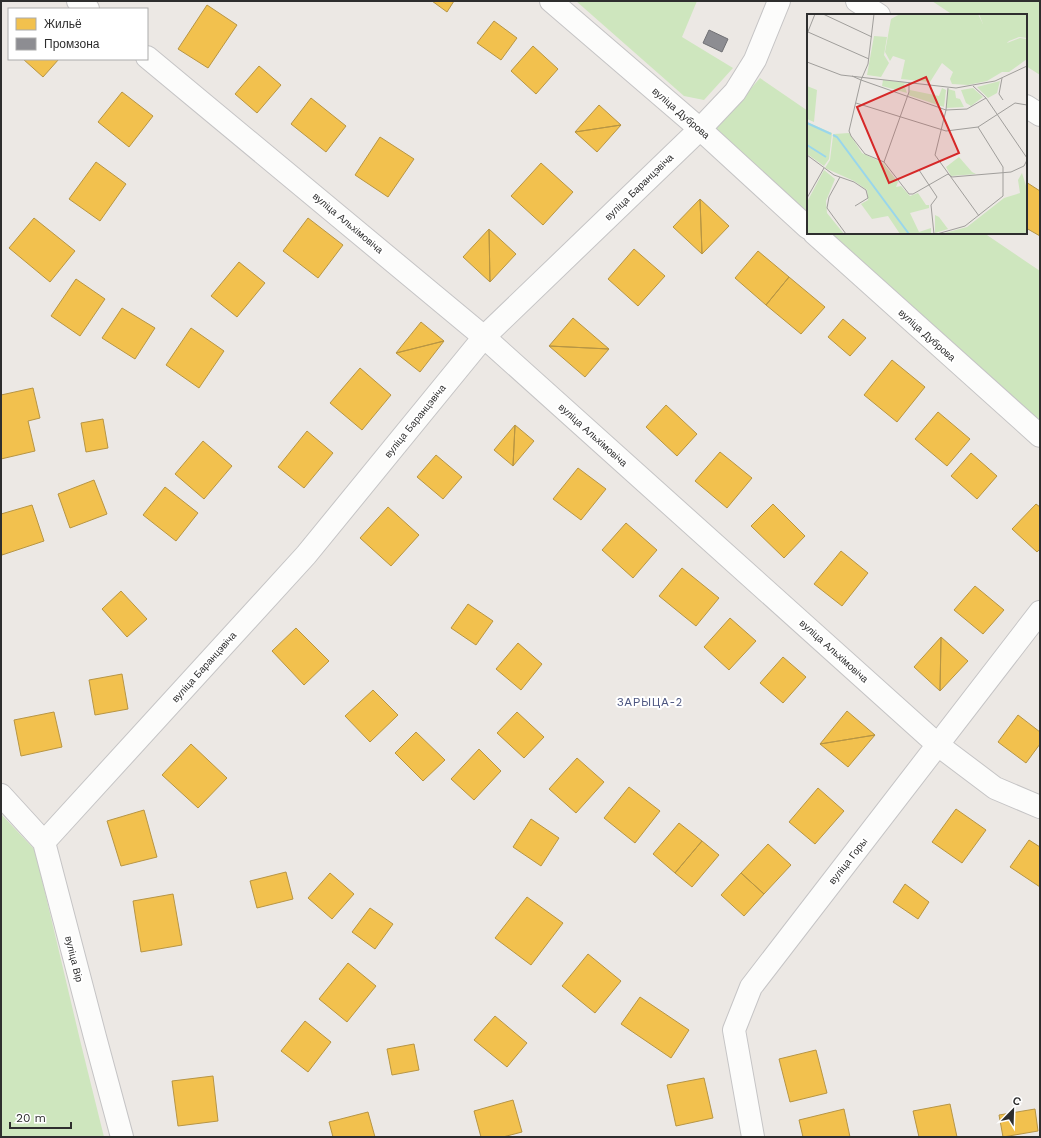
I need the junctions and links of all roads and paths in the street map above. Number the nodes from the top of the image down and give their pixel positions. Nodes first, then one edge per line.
1 (78, 1) edge
2 (551, 1) edge
3 (779, 1) edge
4 (857, 1) edge
5 (87, 8) edge
6 (878, 14) edge
7 (148, 58) edge
8 (1027, 107) edge
9 (1040, 115) edge
10 (700, 129) junction
11 (807, 227) edge
12 (815, 234) edge
13 (484, 337) junction
14 (1040, 436) edge
15 (1040, 612) edge
16 (938, 745) junction
17 (1, 795) edge
18 (1040, 807) edge
19 (44, 842) junction
20 (122, 1137) edge
21 (753, 1137) edge

1 - 5 street
2 - 10 street, вуліца Дуброва
3 - 10 street, вуліца Баранцэвіча
4 - 6 street
7 - 13 street, вуліца Альхімовіча
8 - 9 street
10 - 11 street, вуліца Дуброва
10 - 13 street, вуліца Баранцэвіча
12 - 14 street, вуліца Дуброва
13 - 16 street, вуліца Альхімовіча
13 - 19 street, вуліца Баранцэвіча
15 - 16 street, вуліца Горы
16 - 18 street, вуліца Альхімовіча
16 - 21 street, вуліца Горы
17 - 19 street, вуліца Вір
19 - 20 street, вуліца Вір

